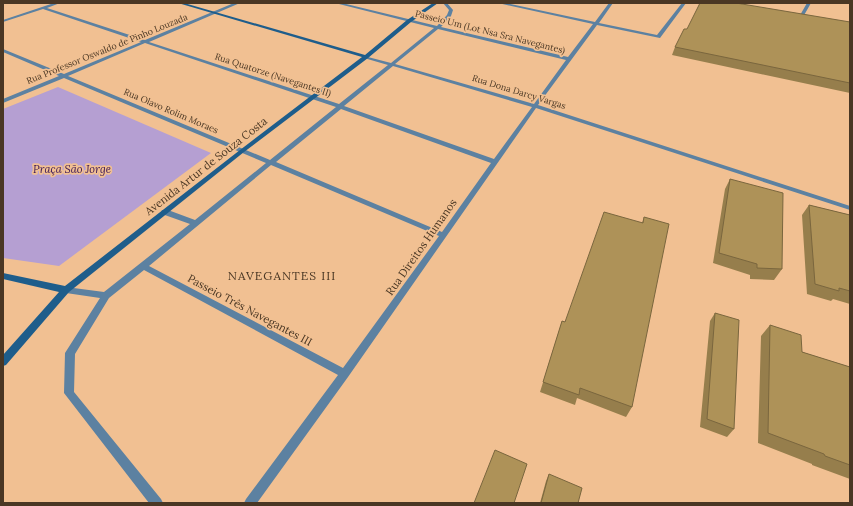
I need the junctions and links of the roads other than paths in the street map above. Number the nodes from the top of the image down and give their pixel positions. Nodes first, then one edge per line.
1 (58, 3) edge
2 (180, 3) edge
3 (238, 3) edge
4 (337, 3) edge
5 (436, 3) edge
6 (445, 3) edge
7 (500, 3) edge
8 (611, 3) edge
9 (809, 3) edge
10 (681, 4) edge
11 (43, 8) junction
12 (214, 13) junction
13 (801, 16) edge
14 (409, 21) junction
15 (3, 22) edge
16 (596, 23) junction
17 (145, 42) junction
18 (3, 50) edge
19 (366, 57) junction
20 (569, 59) junction
21 (391, 64) junction
22 (63, 76) junction
23 (314, 98) junction
24 (3, 100) edge
25 (339, 106) junction
26 (535, 106) junction
27 (242, 151) junction
28 (269, 162) junction
29 (496, 162) junction
30 (850, 208) edge
31 (165, 212) junction
32 (196, 223) junction
33 (443, 235) junction
34 (143, 266) junction
35 (3, 276) edge
36 (66, 290) junction
37 (106, 296) junction
38 (3, 362) edge
39 (345, 374) junction
40 (157, 503) edge
41 (250, 503) edge

1 - 11 street
2 - 12 street, Rua Dona Darcy Vargas
3 - 12 street, Rua Professor Oswaldo de Pinho Louzada
4 - 14 street, Passeio Um (Lot Nsa Sra Navegantes)
5 - 14 street, Avenida Artur de Souza Costa
6 - 21 street
7 - 16 street
8 - 16 street, Rua Direitos Humanos
9 - 13 street
10 - 16 street
11 - 15 street
11 - 17 street, Rua Quatorze (Navegantes II)
12 - 17 street, Rua Professor Oswaldo de Pinho Louzada
12 - 19 street, Rua Dona Darcy Vargas
14 - 19 street, Avenida Artur de Souza Costa
14 - 20 street, Passeio Um (Lot Nsa Sra Navegantes)
16 - 20 street, Rua Direitos Humanos
17 - 22 street, Rua Professor Oswaldo de Pinho Louzada
17 - 23 street, Rua Quatorze (Navegantes II)
18 - 22 street, Rua Olavo Rolim Moraes
19 - 21 street, Rua Dona Darcy Vargas
19 - 23 street, Avenida Artur de Souza Costa
20 - 26 street, Rua Direitos Humanos
21 - 25 street
21 - 26 street, Rua Dona Darcy Vargas
22 - 24 street, Rua Professor Oswaldo de Pinho Louzada
22 - 27 street, Rua Olavo Rolim Moraes
23 - 25 street, Rua Quatorze (Navegantes II)
23 - 27 street, Avenida Artur de Souza Costa
25 - 28 street
25 - 29 street, Rua Quatorze (Navegantes II)
26 - 29 street, Rua Direitos Humanos
26 - 30 street, Rua Dona Darcy Vargas
27 - 28 street, Rua Olavo Rolim Moraes
27 - 31 street, Avenida Artur de Souza Costa
28 - 32 street
28 - 33 street, Rua Olavo Rolim Moraes
29 - 33 street, Rua Direitos Humanos
31 - 32 street
31 - 36 street, Avenida Artur de Souza Costa
32 - 34 street
33 - 39 street, Rua Direitos Humanos
34 - 37 street
34 - 39 street, Passeio Três Navegantes III
35 - 36 street
36 - 37 street
36 - 38 street, Avenida Artur de Souza Costa
37 - 40 street
39 - 41 street, Rua Direitos Humanos

